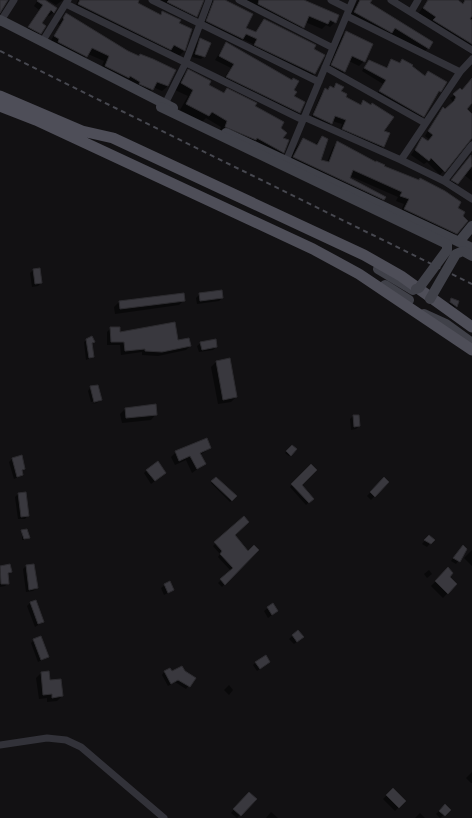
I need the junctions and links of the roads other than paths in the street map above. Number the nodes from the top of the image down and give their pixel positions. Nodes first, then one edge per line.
1 (14, 0) edge
2 (152, 0) edge
3 (209, 0) edge
4 (239, 0) edge
5 (331, 0) edge
6 (353, 0) edge
7 (391, 0) edge
8 (418, 0) edge
9 (67, 2) edge
10 (348, 12) junction
11 (411, 12) junction
12 (0, 21) edge
13 (200, 23) junction
14 (42, 42) junction
15 (334, 48) junction
16 (472, 50) edge
17 (472, 59) edge
18 (185, 64) junction
19 (326, 67) junction
20 (460, 72) junction
21 (319, 82) junction
22 (0, 96) edge
23 (0, 106) edge
24 (163, 106) junction
25 (303, 118) junction
26 (425, 122) junction
27 (101, 135) junction
28 (472, 145) edge
29 (98, 149) junction
30 (401, 160) junction
31 (286, 161) junction
32 (444, 181) junction
33 (472, 199) edge
34 (472, 226) edge
35 (459, 242) junction
36 (472, 248) edge
37 (472, 256) edge
38 (416, 289) junction
39 (409, 300) junction
40 (430, 301) junction
41 (419, 310) junction
42 (472, 327) edge
43 (472, 332) edge
44 (472, 343) edge
45 (472, 350) edge
46 (0, 745) edge
47 (164, 818) edge

1 - 12 street
2 - 13 street
3 - 13 street
4 - 15 street
5 - 10 street
6 - 10 street
7 - 11 street
8 - 11 street
9 - 14 street
9 - 18 street
10 - 15 street
10 - 20 street
11 - 16 street
12 - 14 street
13 - 18 street
13 - 21 street
14 - 24 street
15 - 19 street
17 - 20 street
18 - 24 street
18 - 25 street
19 - 21 street
19 - 26 street
20 - 26 street
21 - 25 street
22 - 27 main road
23 - 29 main road
24 - 31 street
24 - 38 street, bridge
25 - 30 street
25 - 31 street
26 - 30 street
27 - 38 street
27 - 42 main road
28 - 32 street
29 - 39 street
29 - 45 main road
30 - 32 street
31 - 35 street
32 - 33 street
34 - 35 street
35 - 36 street
37 - 40 street, bridge
38 - 39 street
38 - 40 street
39 - 41 street
40 - 41 street
40 - 43 street
41 - 44 street
46 - 47 street

